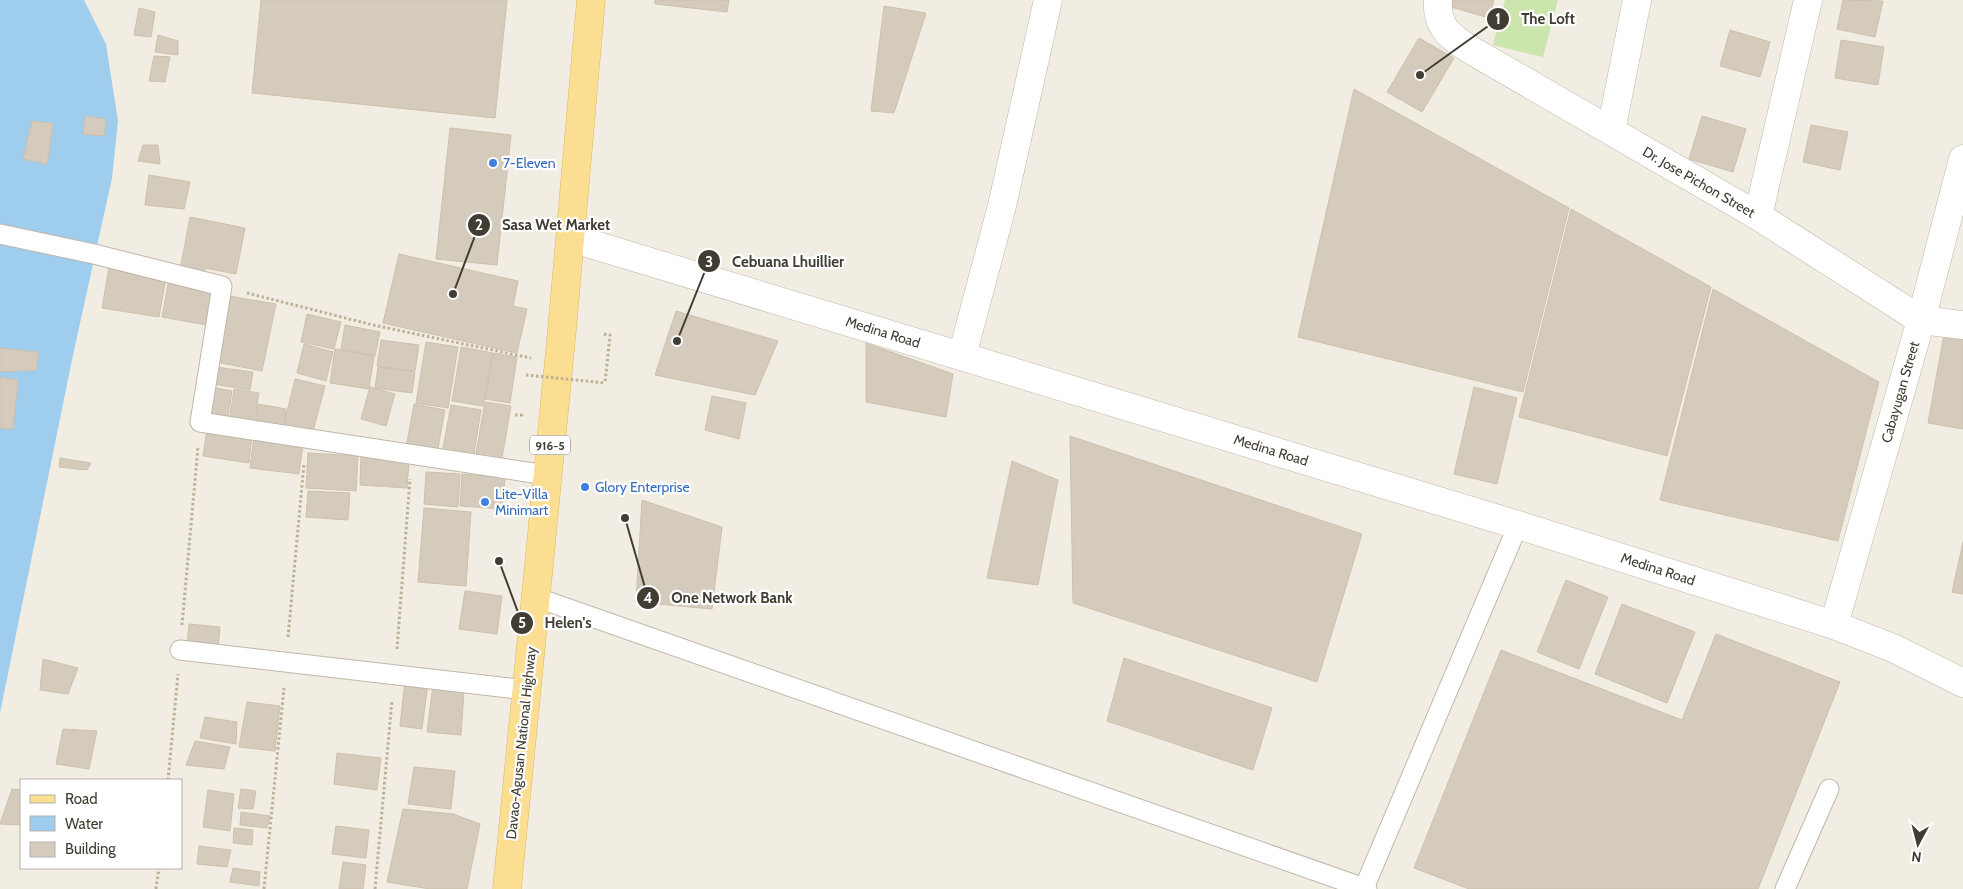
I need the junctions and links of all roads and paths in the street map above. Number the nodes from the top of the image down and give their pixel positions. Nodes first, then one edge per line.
1 (592, 0) edge
2 (1048, 0) edge
3 (1638, 0) edge
4 (1808, 0) edge
5 (1439, 12) edge
6 (1610, 131) junction
7 (1963, 158) edge
8 (1758, 216) junction
9 (0, 234) edge
10 (571, 238) junction
11 (222, 286) junction
12 (1921, 320) junction
13 (1963, 325) edge
14 (604, 334) dead end
15 (962, 356) junction
16 (558, 364) junction
17 (526, 374) dead end
18 (516, 415) dead end
19 (522, 415) dead end
20 (200, 422) junction
21 (306, 438) junction
22 (412, 454) junction
23 (547, 475) junction
24 (1518, 525) junction
25 (536, 597) junction
26 (1834, 625) junction
27 (180, 650) junction
28 (286, 662) junction
29 (395, 675) junction
30 (1963, 683) edge
31 (526, 690) junction
32 (168, 779) edge
33 (1828, 789) dead end
34 (159, 869) edge
35 (1366, 888) edge
36 (156, 889) edge
37 (264, 889) edge
38 (375, 889) edge
39 (506, 889) edge
40 (1785, 889) edge

1 - 10 main road, Davao-Agusan National Highway / 916-5
2 - 15 street
3 - 6 street
4 - 8 street
5 - 6 street, Dr. Jose Pichon Street
6 - 8 street, Dr. Jose Pichon Street
7 - 12 street, Cabayugan Street
8 - 12 street, Dr. Jose Pichon Street
9 - 11 lane
10 - 15 street, Medina Road
10 - 16 main road, Davao-Agusan National Highway / 916-5
11 - 16 path
11 - 20 lane
12 - 13 street, Dr. Jose Pichon Street
12 - 26 street, Cabayugan Street
14 - 17 path, bridge
15 - 24 street, Medina Road
16 - 23 main road, Davao-Agusan National Highway / 916-5
18 - 19 path
20 - 21 lane
20 - 27 path
21 - 22 lane
21 - 28 path
22 - 23 lane
22 - 29 path
23 - 25 main road, Davao-Agusan National Highway / 916-5
24 - 26 street, Medina Road
24 - 35 lane
25 - 31 main road, Davao-Agusan National Highway / 916-5
25 - 35 lane
26 - 30 street, Medina Road
27 - 28 lane
27 - 32 path
28 - 29 lane
28 - 37 path
29 - 31 lane
29 - 38 path
31 - 39 main road, Davao-Agusan National Highway / 916-5
33 - 40 lane
34 - 36 path

